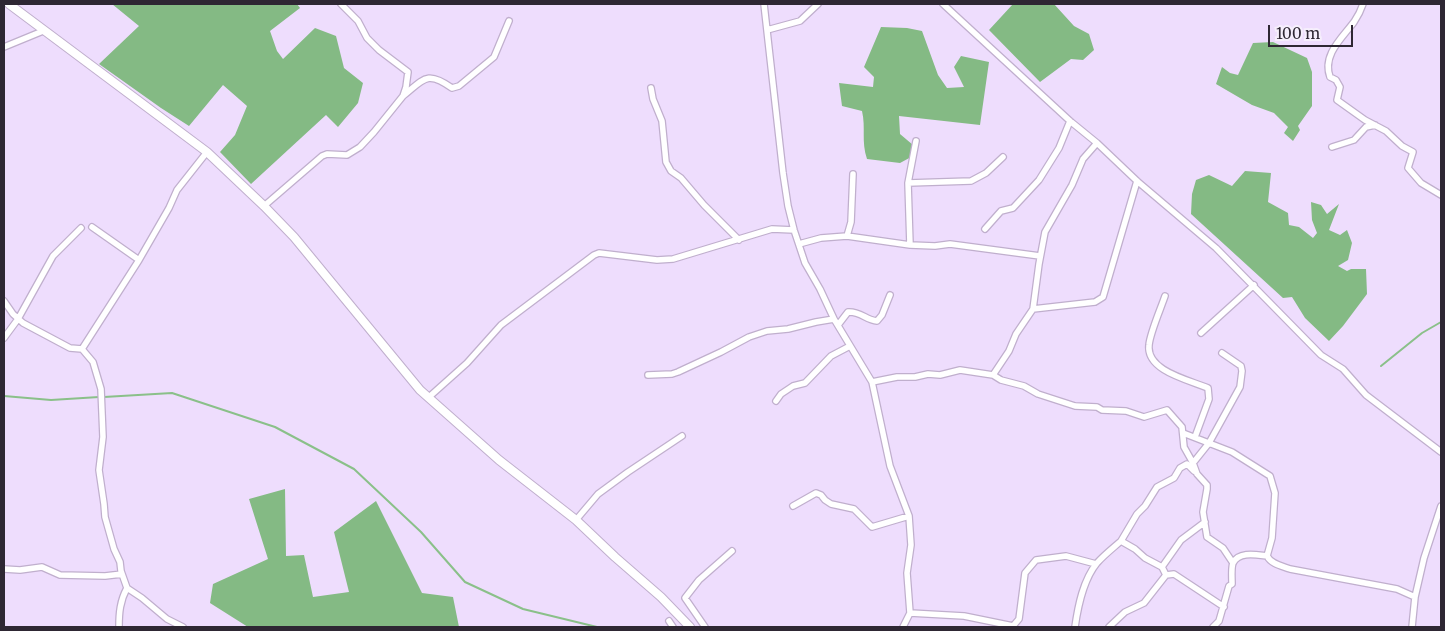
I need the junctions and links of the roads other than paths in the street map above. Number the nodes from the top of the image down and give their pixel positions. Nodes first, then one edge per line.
1 (9, 4) edge
2 (341, 4) edge
3 (764, 4) edge
4 (818, 4) edge
5 (943, 4) edge
6 (1363, 4) edge
7 (509, 21) dead end
8 (767, 30) junction
9 (43, 31) junction
10 (4, 46) edge
11 (651, 88) dead end
12 (403, 96) junction
13 (1070, 121) junction
14 (1375, 125) junction
15 (916, 142) dead end
16 (1097, 143) junction
17 (1332, 147) dead end
18 (207, 152) junction
19 (1003, 157) dead end
20 (853, 174) dead end
21 (1137, 181) junction
22 (908, 183) junction
23 (1441, 195) edge
24 (264, 206) junction
25 (92, 227) dead end
26 (81, 228) dead end
27 (986, 229) dead end
28 (794, 230) junction
29 (847, 236) junction
30 (739, 240) junction
31 (799, 244) junction
32 (910, 245) junction
33 (1040, 256) junction
34 (140, 260) junction
35 (1254, 285) junction
36 (890, 295) dead end
37 (1165, 296) dead end
38 (4, 301) edge
39 (1033, 308) junction
40 (18, 319) junction
41 (836, 322) junction
42 (1201, 333) dead end
43 (4, 338) edge
44 (850, 346) junction
45 (82, 349) junction
46 (1222, 353) dead end
47 (648, 375) dead end
48 (993, 375) junction
49 (872, 382) junction
50 (429, 397) junction
51 (776, 401) dead end
52 (1182, 433) junction
53 (682, 436) dead end
54 (1195, 437) junction
55 (1209, 442) junction
56 (1441, 452) edge
57 (1193, 463) junction
58 (1196, 474) junction
59 (793, 506) dead end
60 (1441, 506) edge
61 (909, 516) junction
62 (576, 520) junction
63 (1205, 522) junction
64 (1121, 541) junction
65 (732, 551) dead end
66 (1267, 556) junction
67 (1096, 564) junction
68 (1233, 564) junction
69 (1162, 567) junction
70 (4, 569) edge
71 (122, 574) junction
72 (1166, 575) junction
73 (126, 588) junction
74 (1415, 597) junction
75 (1224, 607) junction
76 (910, 613) junction
77 (669, 621) dead end
78 (119, 627) edge
79 (182, 627) edge
80 (674, 627) edge
81 (690, 627) edge
82 (705, 627) edge
83 (904, 627) edge
84 (1075, 627) edge
85 (1109, 627) edge
86 (1213, 627) edge
87 (1412, 627) edge

1 - 9 main road
2 - 12 street
3 - 8 street
4 - 8 street
5 - 13 street
6 - 14 street
7 - 12 street
8 - 28 street
9 - 10 street
9 - 18 main road
11 - 30 street
12 - 24 street
13 - 16 street
13 - 27 street
14 - 17 street
14 - 23 street
15 - 22 street
16 - 21 street
16 - 33 street
18 - 24 main road
18 - 34 street
19 - 22 street
20 - 29 street
21 - 35 street
21 - 39 street
22 - 32 street
24 - 50 main road
25 - 34 street
26 - 40 street
28 - 30 street
28 - 31 street
29 - 31 street
29 - 32 street
30 - 50 street
31 - 41 street
32 - 33 street
33 - 39 street
34 - 45 street
35 - 42 street
35 - 56 street
36 - 41 street
37 - 54 street
38 - 40 street
39 - 48 street
40 - 43 street
40 - 45 street
41 - 44 street
41 - 47 street
44 - 49 street
44 - 51 street
45 - 71 street
46 - 55 street
48 - 49 street
48 - 52 street
49 - 61 street
50 - 62 main road
52 - 54 street
52 - 57 street
53 - 62 street
54 - 55 street
55 - 57 street
55 - 66 street
57 - 58 street
58 - 63 street
58 - 64 street
59 - 61 street
60 - 74 street
61 - 76 street
62 - 81 main road
63 - 68 street
63 - 69 street
64 - 67 street
64 - 69 street
65 - 82 street
66 - 68 street
66 - 74 street
67 - 76 street
67 - 84 street
68 - 75 street
69 - 72 street
70 - 71 street
71 - 73 street
72 - 75 street
72 - 85 street
73 - 78 street
73 - 79 street
74 - 87 street
75 - 86 street
76 - 83 street
77 - 80 street

